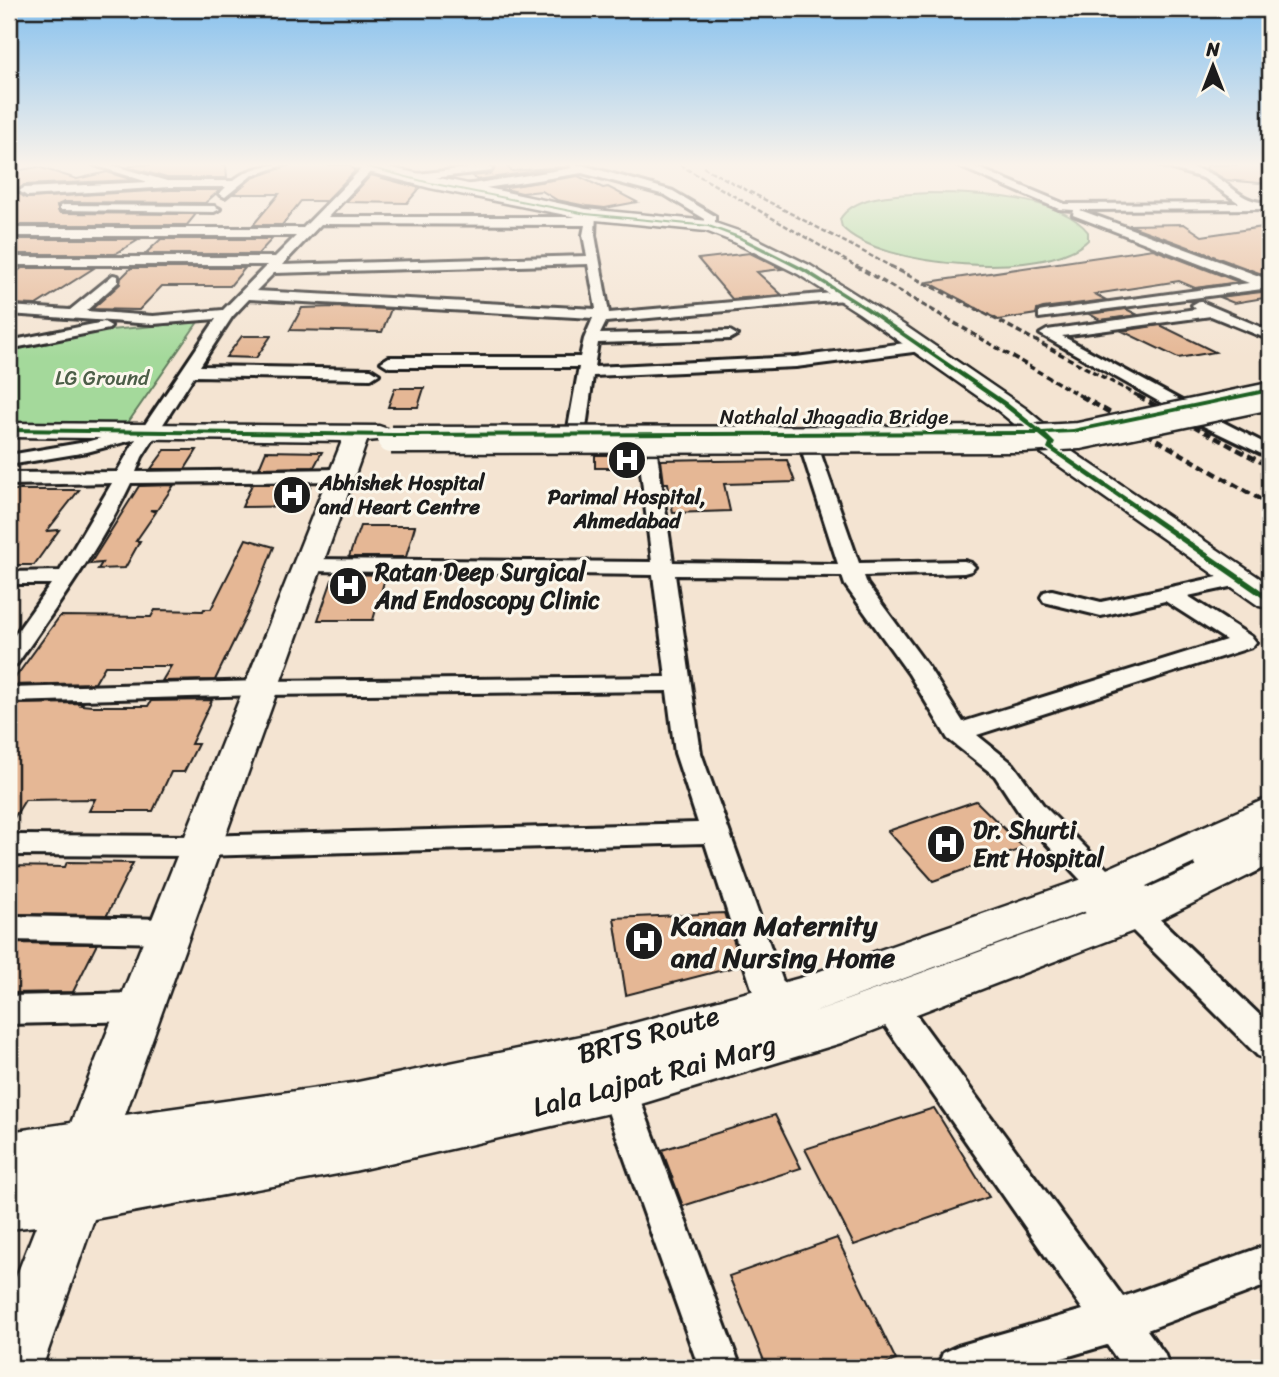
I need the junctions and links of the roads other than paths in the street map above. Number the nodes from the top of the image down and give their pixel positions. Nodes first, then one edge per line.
1 (197, 229) edge
2 (307, 229) edge
3 (590, 229) edge
4 (718, 229) edge
5 (1122, 229) edge
6 (9, 232) edge
7 (195, 232) junction
8 (304, 232) junction
9 (594, 260) junction
10 (9, 261) edge
11 (274, 265) junction
12 (113, 279) dead end
13 (1269, 285) edge
14 (246, 295) junction
15 (844, 296) junction
16 (1179, 296) junction
17 (9, 310) edge
18 (1213, 311) junction
19 (227, 314) junction
20 (73, 315) junction
21 (1044, 315) dead end
22 (601, 316) junction
23 (153, 320) junction
24 (730, 335) dead end
25 (591, 339) junction
26 (1267, 344) edge
27 (9, 345) edge
28 (921, 346) junction
29 (389, 362) dead end
30 (586, 367) junction
31 (188, 371) junction
32 (371, 374) dead end
33 (1270, 390) edge
34 (1270, 396) edge
35 (1270, 403) edge
36 (1202, 418) junction
37 (577, 428) junction
38 (9, 430) edge
39 (152, 430) junction
40 (1043, 435) junction
41 (368, 444) junction
42 (647, 446) junction
43 (809, 446) junction
44 (1270, 453) edge
45 (9, 460) edge
46 (9, 479) edge
47 (124, 479) junction
48 (307, 565) junction
49 (663, 566) junction
50 (964, 567) dead end
51 (850, 570) junction
52 (66, 577) junction
53 (9, 578) edge
54 (1241, 578) junction
55 (1270, 585) edge
56 (1169, 594) junction
57 (1052, 597) dead end
58 (1270, 599) edge
59 (9, 659) edge
60 (678, 684) junction
61 (260, 688) junction
62 (9, 695) edge
63 (957, 733) junction
64 (1270, 811) edge
65 (1270, 831) edge
66 (715, 832) junction
67 (9, 845) edge
68 (200, 846) junction
69 (1270, 848) edge
70 (1120, 900) junction
71 (9, 928) edge
72 (168, 931) junction
73 (868, 1003) junction
74 (140, 1007) junction
75 (9, 1010) edge
76 (792, 1010) junction
77 (1270, 1046) edge
78 (618, 1089) junction
79 (435, 1111) dead end
80 (9, 1156) edge
81 (81, 1170) junction
82 (9, 1203) edge
83 (1270, 1264) edge
84 (1116, 1321) junction
85 (11, 1368) edge
86 (720, 1368) edge
87 (958, 1368) edge
88 (1149, 1368) edge

1 - 7 street
2 - 8 street
3 - 9 street
4 - 15 street
5 - 13 street
6 - 7 street
7 - 8 street
8 - 11 street
9 - 11 street
9 - 22 street
10 - 11 street
11 - 14 street
12 - 20 street
13 - 16 street
14 - 19 street
14 - 22 street
15 - 22 street
15 - 28 street
16 - 18 street
16 - 21 street
17 - 20 street
18 - 26 street
18 - 36 street
19 - 23 street
19 - 31 street
20 - 23 street
22 - 25 street
23 - 27 street
24 - 25 street
25 - 30 street
28 - 30 street
28 - 40 street
29 - 30 street
30 - 37 street
31 - 32 street
31 - 39 street
33 - 41 street, Nathalal Jhagadia Bridge, bridge
34 - 41 street, Nathalal Jhagadia Bridge, bridge
35 - 36 street
36 - 44 street
37 - 40 street
37 - 41 street
38 - 39 street
39 - 41 street
39 - 45 street
39 - 47 street
40 - 43 street
40 - 54 street
40 - 55 street
41 - 42 street
41 - 47 street
41 - 48 street
42 - 43 street
42 - 49 street
43 - 51 street
46 - 47 street
47 - 52 street
48 - 49 street
48 - 61 street
49 - 51 street
49 - 60 street
50 - 51 street
51 - 63 street
52 - 53 street
52 - 59 street
54 - 56 street
54 - 58 street
56 - 57 street
56 - 63 street
60 - 61 street
60 - 66 street
61 - 62 street
61 - 68 street
63 - 70 street
64 - 70 street, Lala Lajpat Rai Marg
65 - 73 lane
66 - 68 street
66 - 76 street
67 - 68 street
68 - 72 street
69 - 70 street, Lala Lajpat Rai Marg
70 - 73 street, Lala Lajpat Rai Marg
70 - 76 street, Lala Lajpat Rai Marg
70 - 77 street
71 - 72 street
72 - 74 street
73 - 78 street, Lala Lajpat Rai Marg
73 - 84 street
74 - 75 street
74 - 81 street
76 - 79 lane, BRTS Route
76 - 81 street, Lala Lajpat Rai Marg
78 - 81 street, Lala Lajpat Rai Marg
78 - 86 street
80 - 81 street, Lala Lajpat Rai Marg
81 - 82 street, Lala Lajpat Rai Marg
81 - 85 street
83 - 84 street
84 - 87 street
84 - 88 street

